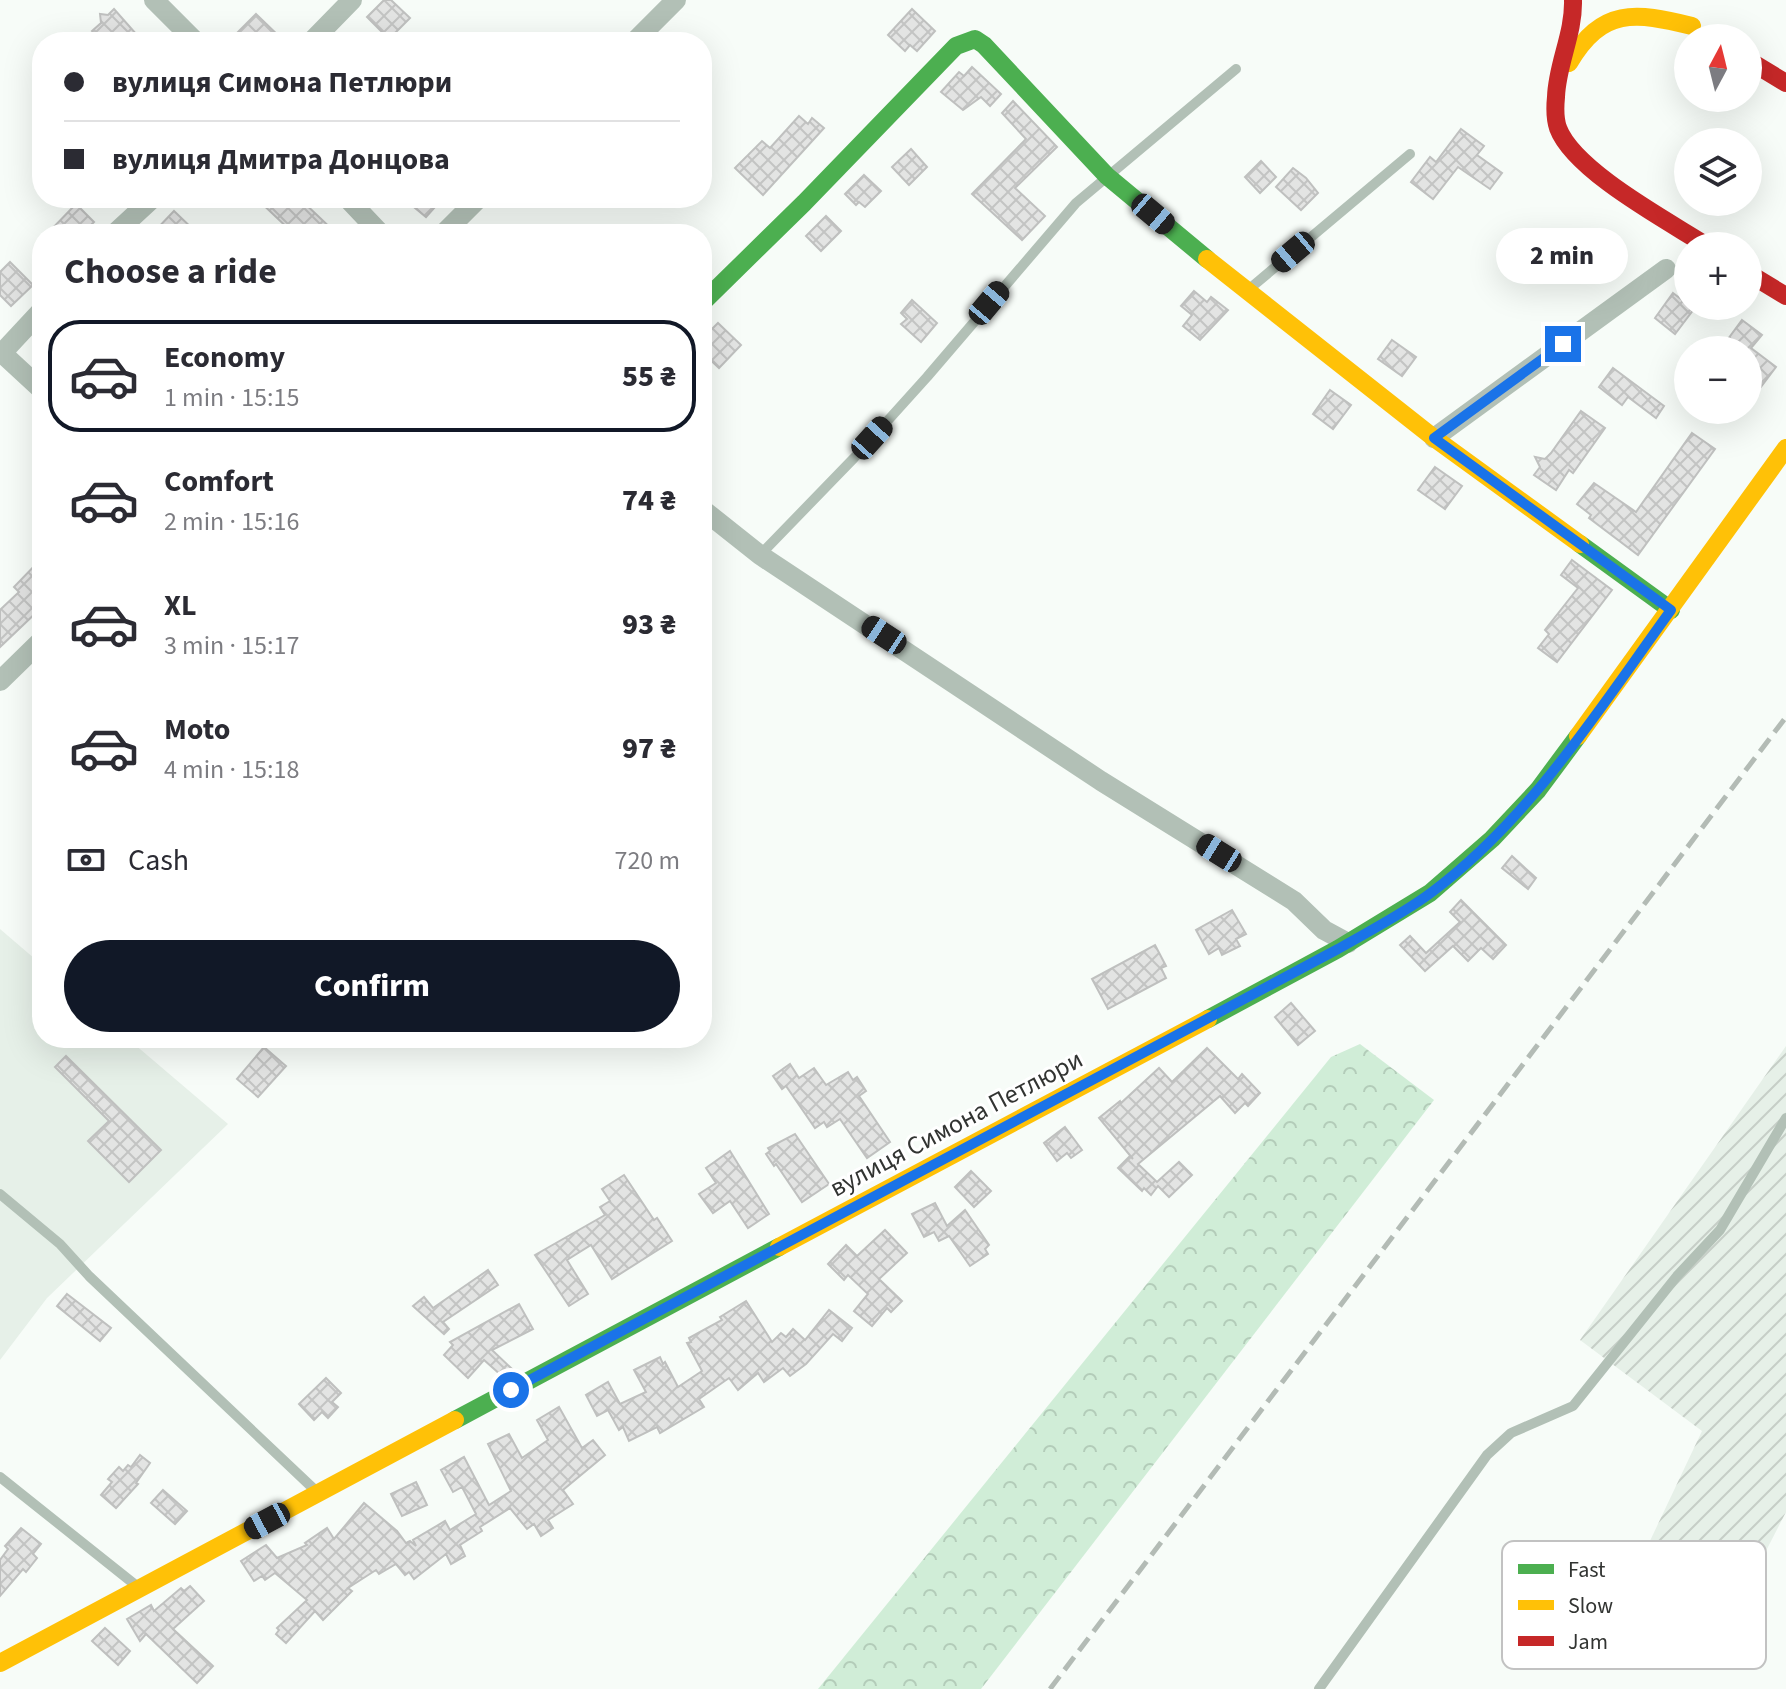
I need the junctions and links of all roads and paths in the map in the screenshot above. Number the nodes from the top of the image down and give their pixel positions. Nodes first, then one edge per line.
1 (154, 0) edge
2 (352, 0) edge
3 (676, 0) edge
4 (1573, 0) edge
5 (1650, 0) edge
6 (1671, 0) edge
7 (1684, 24) edge
8 (1689, 24) edge
9 (1690, 24) edge
10 (186, 32) edge
11 (321, 32) edge
12 (644, 32) edge
13 (1762, 68) edge
14 (1236, 69) dead end
15 (1786, 83) edge
16 (1556, 91) junction
17 (1410, 154) dead end
18 (1107, 176) junction
19 (142, 208) edge
20 (356, 208) edge
21 (469, 208) edge
22 (125, 224) edge
23 (372, 224) edge
24 (453, 224) edge
25 (1686, 232) edge
26 (1666, 269) dead end
27 (1762, 281) edge
28 (1247, 292) junction
29 (712, 293) edge
30 (1786, 296) edge
31 (32, 321) edge
32 (2, 353) edge
33 (32, 381) edge
34 (1434, 438) junction
35 (1786, 448) edge
36 (712, 517) edge
37 (760, 555) junction
38 (1671, 610) junction
39 (32, 650) edge
40 (0, 681) edge
41 (1348, 943) junction
42 (1786, 1118) edge
43 (0, 1194) edge
44 (0, 1477) edge
45 (318, 1493) junction
46 (140, 1589) junction
47 (0, 1663) edge
48 (1319, 1689) edge

1 - 10 street
2 - 11 street
3 - 12 street
4 - 16 street
5 - 8 street
6 - 9 street
7 - 16 street
13 - 15 street
14 - 18 lane
16 - 25 street
17 - 28 lane
18 - 28 street
18 - 29 street
18 - 37 lane
19 - 22 street
20 - 23 street
21 - 24 street
26 - 34 street
27 - 30 street
28 - 34 street
31 - 32 street
32 - 33 street
34 - 38 street
35 - 38 street, вулиця Симона Петлюри
36 - 37 street
37 - 41 street
38 - 41 street, вулиця Симона Петлюри
39 - 40 street
41 - 45 street, вулиця Симона Петлюри
42 - 48 lane
43 - 45 lane
44 - 46 lane
45 - 46 street, вулиця Симона Петлюри
46 - 47 street, вулиця Симона Петлюри

